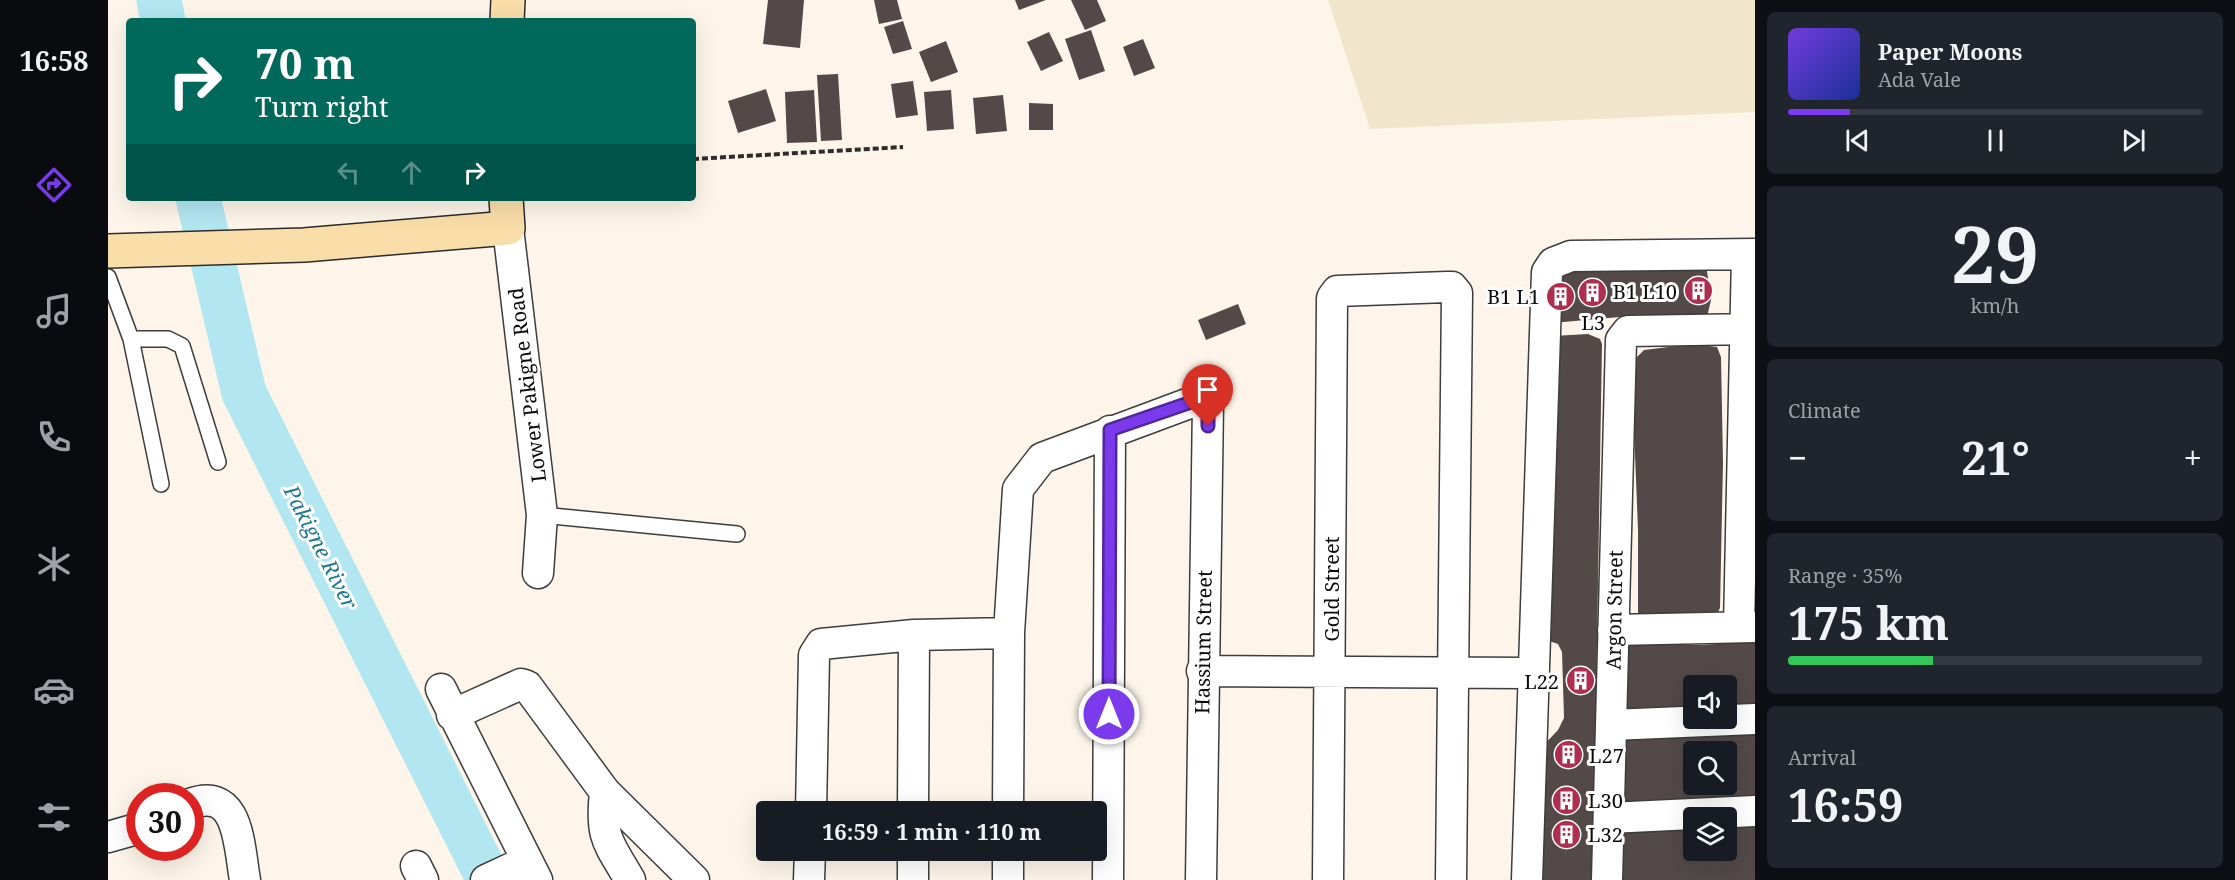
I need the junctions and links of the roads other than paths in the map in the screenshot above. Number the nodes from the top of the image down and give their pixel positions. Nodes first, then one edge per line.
1 (508, 0) edge
2 (507, 18) edge
3 (507, 213) edge
4 (108, 251) edge
5 (1751, 255) edge
6 (108, 277) edge
7 (1750, 329) edge
8 (131, 339) junction
9 (1110, 430) junction
10 (1749, 442) edge
11 (218, 462) dead end
12 (161, 484) dead end
13 (542, 515) junction
14 (737, 534) dead end
15 (1748, 538) edge
16 (538, 573) dead end
17 (1747, 627) edge
18 (1613, 630) junction
19 (1009, 633) junction
20 (914, 635) junction
21 (1202, 670) junction
22 (1331, 671) junction
23 (1452, 672) junction
24 (1532, 673) junction
25 (1755, 719) edge
26 (1611, 726) junction
27 (605, 792) junction
28 (811, 801) edge
29 (913, 801) edge
30 (1008, 801) edge
31 (204, 802) edge
32 (1755, 811) edge
33 (1609, 818) junction
34 (126, 832) edge
35 (108, 837) edge
36 (810, 861) edge
37 (913, 861) edge
38 (1008, 861) edge
39 (515, 873) edge
40 (245, 880) edge
41 (630, 880) edge
42 (694, 880) edge
43 (809, 880) edge
44 (913, 880) edge
45 (1008, 880) edge
46 (1108, 880) edge
47 (1201, 880) edge
48 (1328, 880) edge
49 (1451, 880) edge
50 (1527, 880) edge
51 (1607, 880) edge

1 - 2 street
3 - 4 street
3 - 13 street, Lower Pakigne Road
5 - 7 street
5 - 24 street
6 - 8 lane
7 - 10 street
7 - 18 street, Argon Street
8 - 11 lane
8 - 12 lane
9 - 19 street
9 - 21 street, Hassium Street
9 - 46 street
10 - 15 street
13 - 14 lane
13 - 16 street, Lower Pakigne Road
15 - 17 street
17 - 18 street
18 - 26 street, Argon Street
19 - 20 street
19 - 30 street
20 - 28 street
20 - 29 street
21 - 22 street
21 - 47 street, Hassium Street
22 - 23 street
22 - 23 street, Gold Street
22 - 48 street, Gold Street
23 - 24 street
23 - 49 street
24 - 50 street
25 - 26 street
26 - 33 street, Argon Street
27 - 39 street
27 - 41 street
27 - 42 street
31 - 40 street
32 - 33 street
33 - 51 street, Argon Street
34 - 35 street
36 - 43 street
37 - 44 street
38 - 45 street

